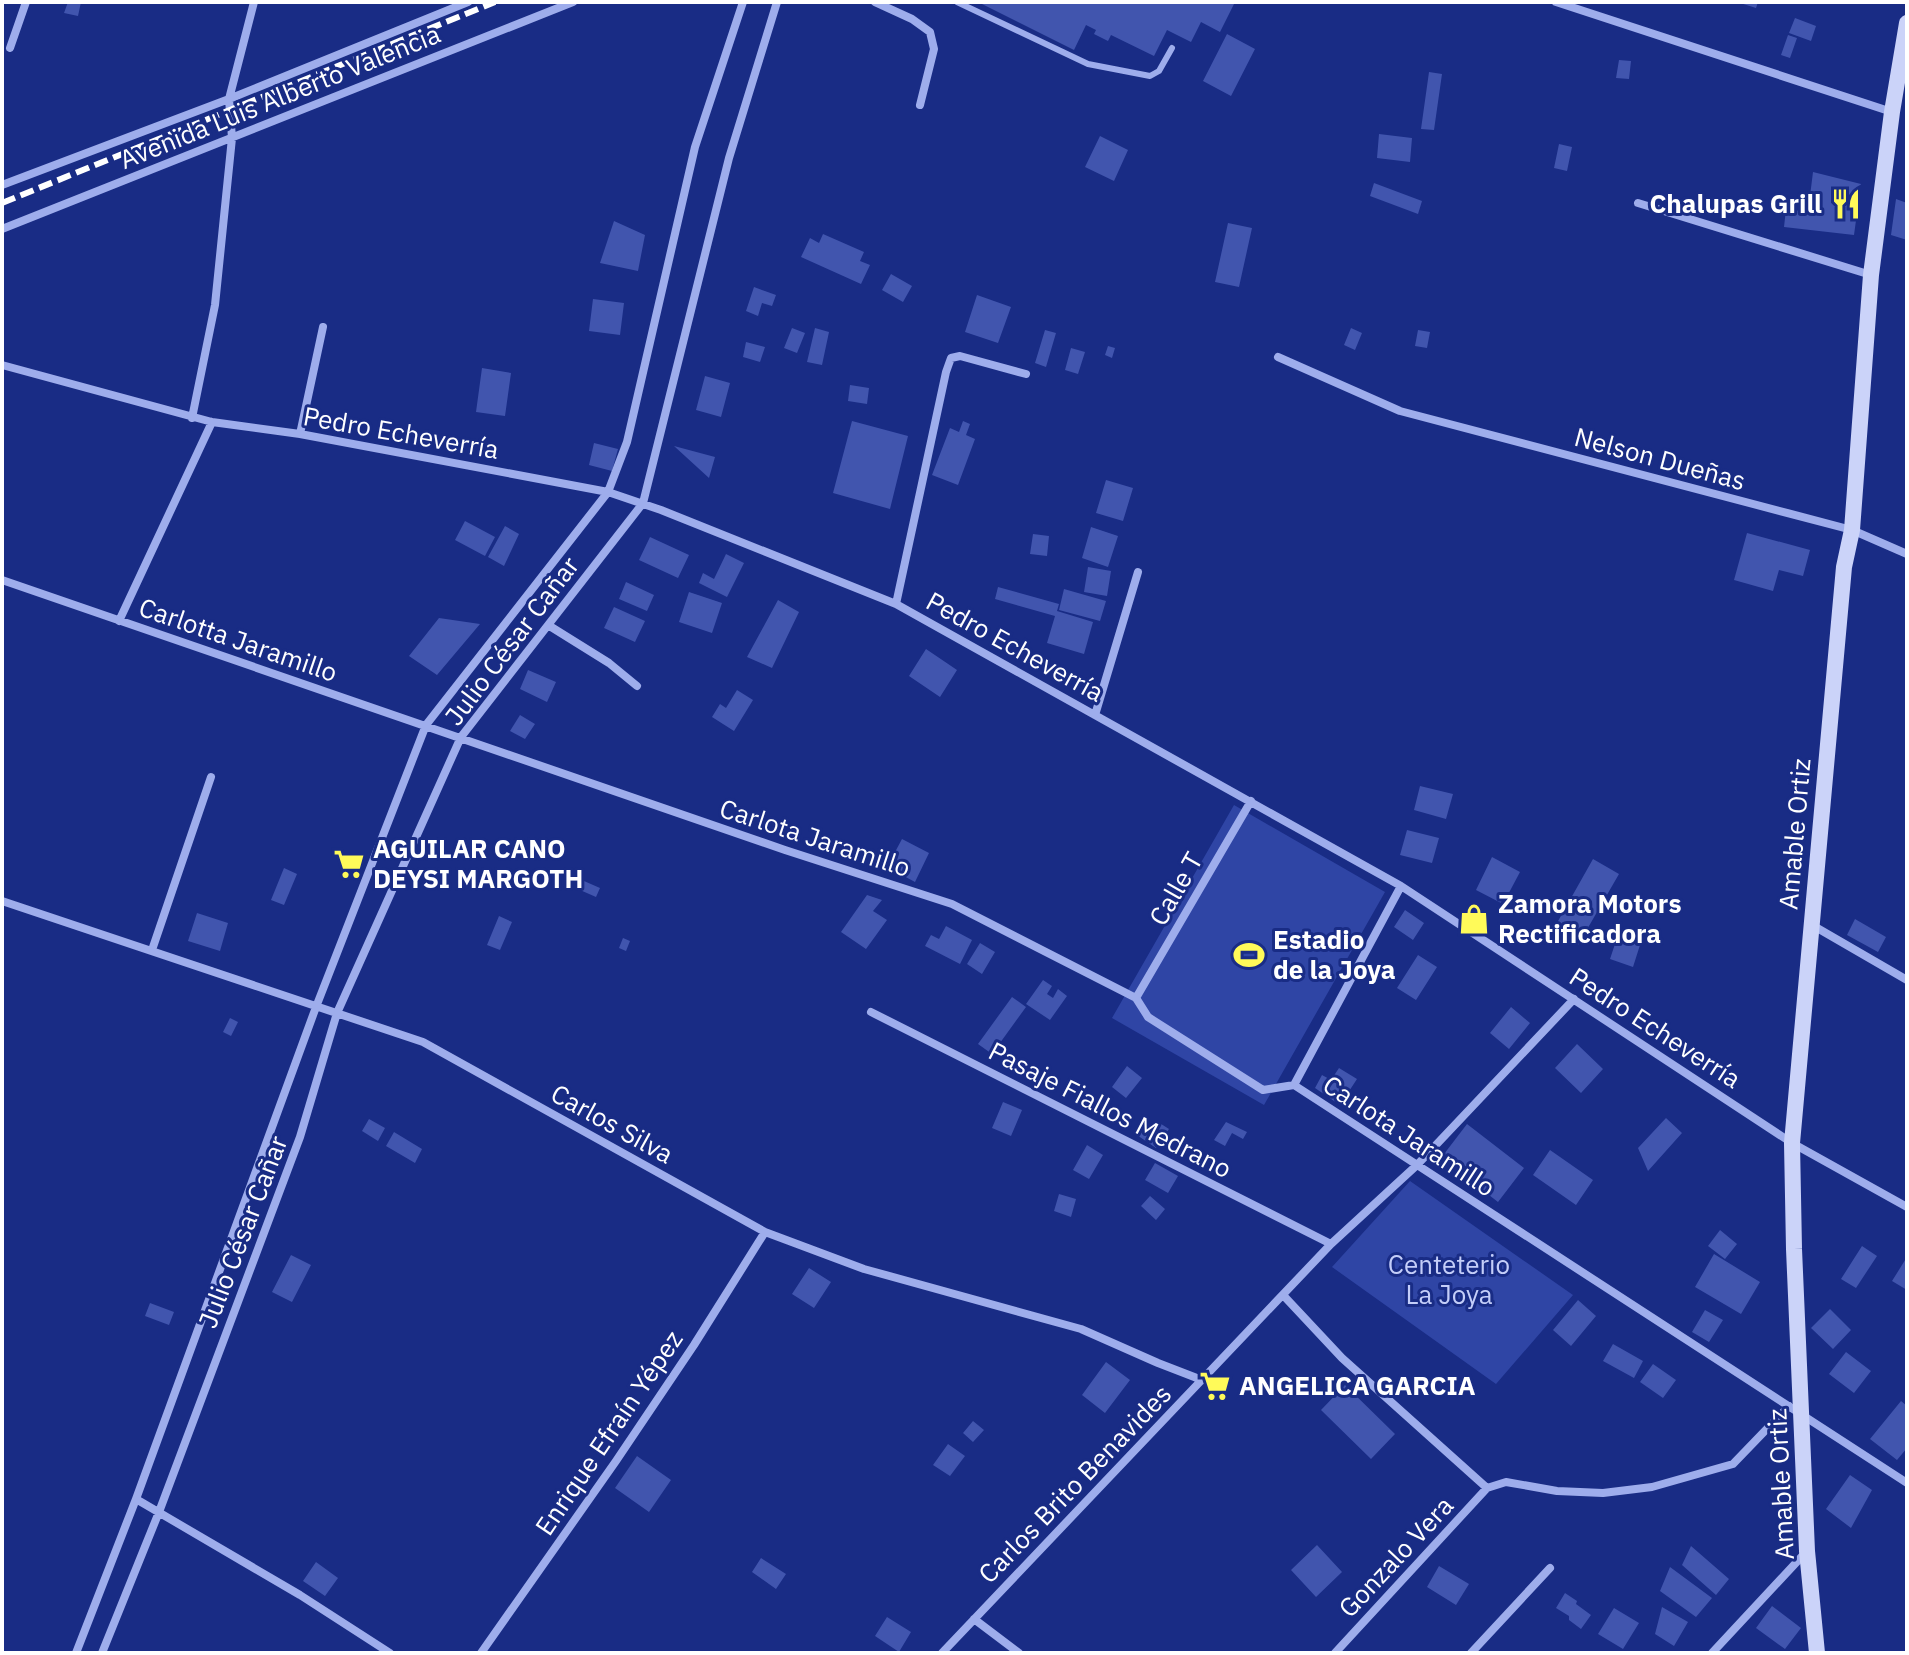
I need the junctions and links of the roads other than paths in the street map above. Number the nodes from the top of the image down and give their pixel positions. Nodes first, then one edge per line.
1 (26, 2) edge
2 (254, 2) edge
3 (468, 2) edge
4 (573, 2) edge
5 (743, 2) edge
6 (777, 2) edge
7 (875, 2) edge
8 (1556, 2) edge
9 (960, 3) edge
10 (1907, 23) edge
11 (10, 48) dead end
12 (1172, 48) dead end
13 (229, 99) junction
14 (920, 105) dead end
15 (1892, 112) junction
16 (232, 138) junction
17 (2, 185) edge
18 (1638, 203) dead end
19 (2, 229) edge
20 (1871, 275) junction
21 (323, 327) dead end
22 (1278, 357) dead end
23 (2, 365) edge
24 (1026, 374) dead end
25 (192, 418) junction
26 (212, 422) junction
27 (300, 434) junction
28 (608, 492) junction
29 (643, 503) junction
30 (1852, 530) junction
31 (1907, 554) edge
32 (1138, 572) dead end
33 (2, 580) edge
34 (896, 604) junction
35 (119, 621) junction
36 (548, 625) junction
37 (637, 686) dead end
38 (1095, 715) junction
39 (426, 725) junction
40 (461, 737) junction
41 (211, 777) dead end
42 (1251, 801) junction
43 (1401, 886) junction
44 (2, 901) edge
45 (1811, 924) junction
46 (152, 950) junction
47 (1907, 980) edge
48 (1136, 998) junction
49 (1574, 999) junction
50 (316, 1007) junction
51 (871, 1012) dead end
52 (337, 1013) junction
53 (1294, 1085) junction
54 (1792, 1143) junction
55 (1417, 1165) junction
56 (1907, 1207) edge
57 (765, 1232) junction
58 (1331, 1244) junction
59 (1283, 1295) junction
60 (1202, 1380) junction
61 (1795, 1410) junction
62 (1907, 1483) edge
63 (1487, 1488) junction
64 (136, 1499) junction
65 (159, 1512) junction
66 (1807, 1551) junction
67 (1550, 1568) dead end
68 (974, 1619) junction
69 (76, 1653) edge
70 (102, 1653) edge
71 (390, 1653) edge
72 (481, 1653) edge
73 (942, 1653) edge
74 (1019, 1653) edge
75 (1335, 1653) edge
76 (1471, 1653) edge
77 (1712, 1653) edge
78 (1817, 1653) edge

1 - 11 street
2 - 13 street
3 - 13 street
4 - 16 street, Avenida Luis Alberto Valencia
5 - 28 street, Julio César Cañar
6 - 29 street, Julio César Cañar
7 - 14 street
8 - 15 street
9 - 12 lane
10 - 15 street, Amable Ortiz
13 - 16 street
13 - 17 street
15 - 20 street, Amable Ortiz
16 - 19 street, Avenida Luis Alberto Valencia
16 - 25 street
18 - 20 street
20 - 30 street, Amable Ortiz
21 - 27 street
22 - 30 street, Nelson Dueñas
23 - 25 street, Pedro Echeverría
24 - 34 street
25 - 26 street, Pedro Echeverría
26 - 27 street, Pedro Echeverría
26 - 35 street
27 - 28 street, Pedro Echeverría
28 - 29 street, Pedro Echeverría
28 - 39 street, Julio César Cañar
29 - 34 street, Pedro Echeverría
29 - 36 street, Julio César Cañar
30 - 31 street, Nelson Dueñas
30 - 45 street, Amable Ortiz
32 - 38 street
33 - 35 street, Carlotta Jaramillo
34 - 38 street, Pedro Echeverría
35 - 39 street, Carlotta Jaramillo
36 - 37 street
36 - 40 street, Julio César Cañar
38 - 42 street, Pedro Echeverría
39 - 40 street, Carlotta Jaramillo
39 - 50 street, Julio César Cañar
40 - 48 street, Carlota Jaramillo
40 - 52 street, Julio César Cañar
41 - 46 street
42 - 43 street, Pedro Echeverría
42 - 48 street, Calle T
43 - 49 street, Pedro Echeverría
43 - 53 street
44 - 46 street, Carlos Silva
45 - 47 street
45 - 54 street, Amable Ortiz
46 - 50 street, Carlos Silva
48 - 53 street, Carlota Jaramillo
49 - 54 street, Pedro Echeverría
49 - 55 street, Carlos Brito Benavides
50 - 52 street, Carlos Silva
50 - 64 street, Julio César Cañar
51 - 58 street, Pasaje Fiallos Medrano
52 - 57 street, Carlos Silva
52 - 65 street, Julio César Cañar
53 - 55 street, Carlota Jaramillo
54 - 56 street, Pedro Echeverría
54 - 61 street, Amable Ortiz
55 - 58 street, Carlos Brito Benavides
55 - 61 street, Carlota Jaramillo
57 - 60 street, Carlos Silva
57 - 72 street, Enrique Efraín Yépez
58 - 59 street, Carlos Brito Benavides
59 - 60 street, Carlos Brito Benavides
59 - 63 street
60 - 68 street, Carlos Brito Benavides
61 - 62 street, Carlota Jaramillo
61 - 63 street
61 - 66 street, Amable Ortiz
63 - 75 street, Gonzalo Vera
64 - 65 street
64 - 69 street, Julio César Cañar
65 - 70 street, Julio César Cañar
65 - 71 street
66 - 77 street
66 - 78 street, Amable Ortiz
67 - 76 street
68 - 73 street, Carlos Brito Benavides
68 - 74 street

